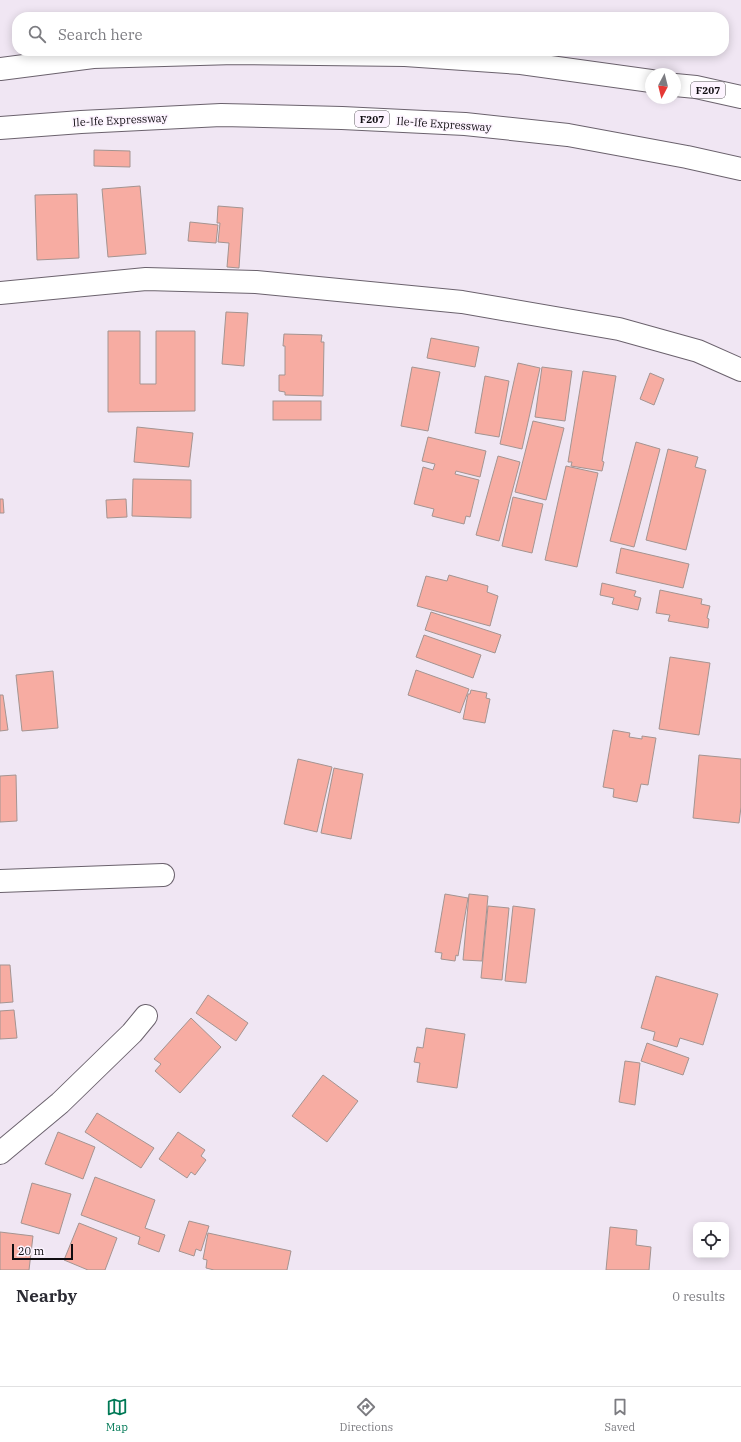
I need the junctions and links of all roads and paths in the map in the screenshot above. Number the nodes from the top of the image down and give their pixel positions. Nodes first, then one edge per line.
1 (128, 56) edge
2 (412, 56) edge
3 (0, 69) edge
4 (645, 80) edge
5 (681, 86) edge
6 (741, 97) edge
7 (0, 128) edge
8 (741, 169) edge
9 (0, 293) edge
10 (741, 370) edge
11 (163, 875) dead end
12 (0, 881) edge
13 (146, 1016) dead end
14 (0, 1153) edge

1 - 3 main road
2 - 4 main road
5 - 6 main road, F207
7 - 8 main road, Ile-Ife Expressway / F207
9 - 10 main road
11 - 12 main road
13 - 14 main road

